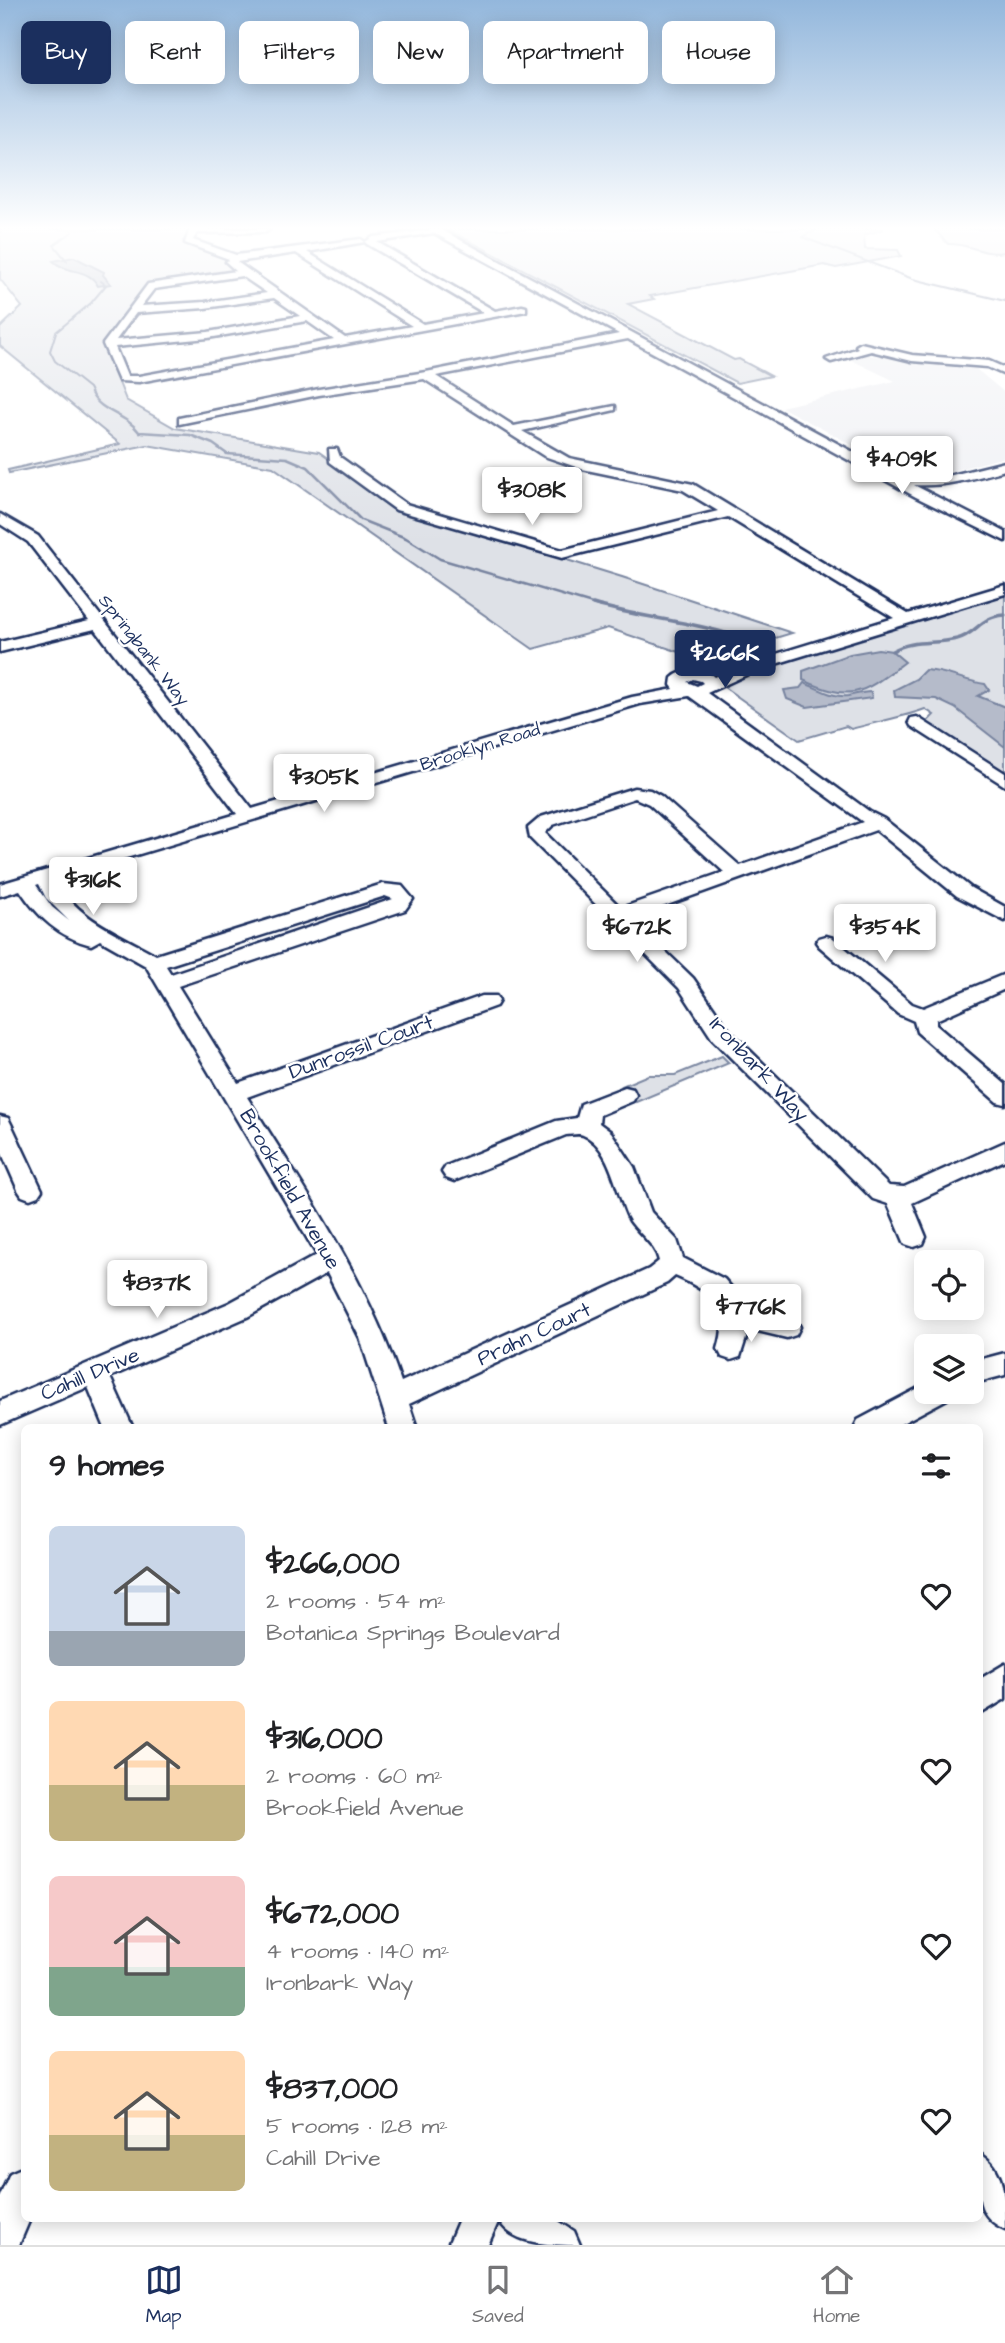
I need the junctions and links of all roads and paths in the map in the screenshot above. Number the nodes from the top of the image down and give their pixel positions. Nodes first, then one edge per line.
1 (116, 334) edge
2 (215, 334) edge
3 (332, 334) edge
4 (390, 334) edge
5 (632, 335) joint
6 (344, 342) junction
7 (108, 344) junction
8 (831, 359) dead end
9 (987, 360) junction
10 (1005, 372) edge
11 (426, 375) junction
12 (128, 381) joint
13 (1005, 381) edge
14 (611, 408) dead end
15 (183, 421) dead end
16 (512, 430) junction
17 (333, 452) dead end
18 (1005, 466) edge
19 (1005, 473) edge
20 (920, 489) junction
21 (943, 492) junction
22 (951, 508) junction
23 (730, 512) junction
24 (0, 518) edge
25 (1005, 537) edge
26 (1005, 589) edge
27 (899, 622) junction
28 (99, 623) junction
29 (0, 647) edge
30 (753, 666) junction
31 (688, 684) junction
32 (712, 685) junction
33 (638, 701) joint
34 (917, 722) dead end
35 (1005, 781) edge
36 (249, 817) junction
37 (878, 823) junction
38 (737, 873) junction
39 (45, 877) junction
40 (24, 883) junction
41 (0, 890) edge
42 (55, 910) junction
43 (1005, 915) edge
44 (618, 916) junction
45 (294, 919) junction
46 (307, 936) junction
47 (827, 942) dead end
48 (153, 962) junction
49 (1005, 981) edge
50 (166, 983) junction
51 (489, 1001) dead end
52 (925, 1017) junction
53 (234, 1093) junction
54 (625, 1095) dead end
55 (1005, 1096) edge
56 (0, 1124) edge
57 (587, 1126) junction
58 (1005, 1150) edge
59 (454, 1172) dead end
60 (30, 1190) dead end
61 (897, 1197) junction
62 (914, 1237) dead end
63 (331, 1259) junction
64 (672, 1264) junction
65 (734, 1309) junction
66 (787, 1327) dead end
67 (731, 1349) dead end
68 (1005, 1364) edge
69 (984, 1370) edge
70 (95, 1373) junction
71 (392, 1399) junction
72 (914, 1403) edge
73 (0, 1413) edge
74 (117, 1424) edge
75 (401, 1424) edge
76 (875, 1424) edge
77 (1005, 1680) edge
78 (983, 1696) edge
79 (983, 2177) edge
80 (21, 2194) edge
81 (1005, 2209) edge
82 (478, 2222) edge
83 (523, 2222) edge
84 (0, 2241) edge
85 (468, 2245) edge
86 (560, 2245) edge

1 - 7 street
2 - 7 street
3 - 6 street
4 - 6 street
5 - 11 street
5 - 20 street
6 - 12 street
7 - 12 street
8 - 9 street
9 - 10 street
9 - 13 street
11 - 15 street
11 - 16 street
14 - 16 street
16 - 23 street
17 - 23 street
18 - 20 street
19 - 21 street
20 - 21 street
20 - 22 street
21 - 22 street
22 - 25 street
23 - 27 street
24 - 28 street, Springbank Way
26 - 27 street, Brooklyn Road
27 - 30 street, Brooklyn Road
28 - 29 street
28 - 36 street, Springbank Way
30 - 31 street, Brooklyn Road
30 - 32 street, Brooklyn Road
31 - 32 street, Brooklyn Road
31 - 33 street, Brooklyn Road
31 - 37 street
32 - 37 street
33 - 36 street, Brooklyn Road
34 - 35 street
36 - 39 street, Brooklyn Road
37 - 38 street
37 - 43 street
38 - 44 street
38 - 44 street
39 - 40 street, Brooklyn Road
39 - 42 street
40 - 41 street, Brooklyn Road
40 - 42 street
42 - 48 street
44 - 61 street, Ironbark Way
45 - 46 street
45 - 46 street
45 - 48 street
46 - 50 street
47 - 52 street
48 - 50 street, Brookfield Avenue
49 - 52 street
50 - 53 street, Brookfield Avenue
51 - 53 street, Dunrossil Court
52 - 55 street
53 - 63 street, Brookfield Avenue
54 - 57 street
56 - 60 street
57 - 59 street
57 - 64 street
58 - 61 street
61 - 62 street
63 - 70 street, Cahill Drive
63 - 71 street, Brookfield Avenue
64 - 65 street
64 - 71 street, Prahn Court
65 - 66 street
65 - 67 street
68 - 69 street
70 - 73 street, Cahill Drive
70 - 74 street
71 - 75 street, Brookfield Avenue
72 - 76 street
77 - 78 street
79 - 81 street
80 - 84 street
82 - 85 street
83 - 86 street

